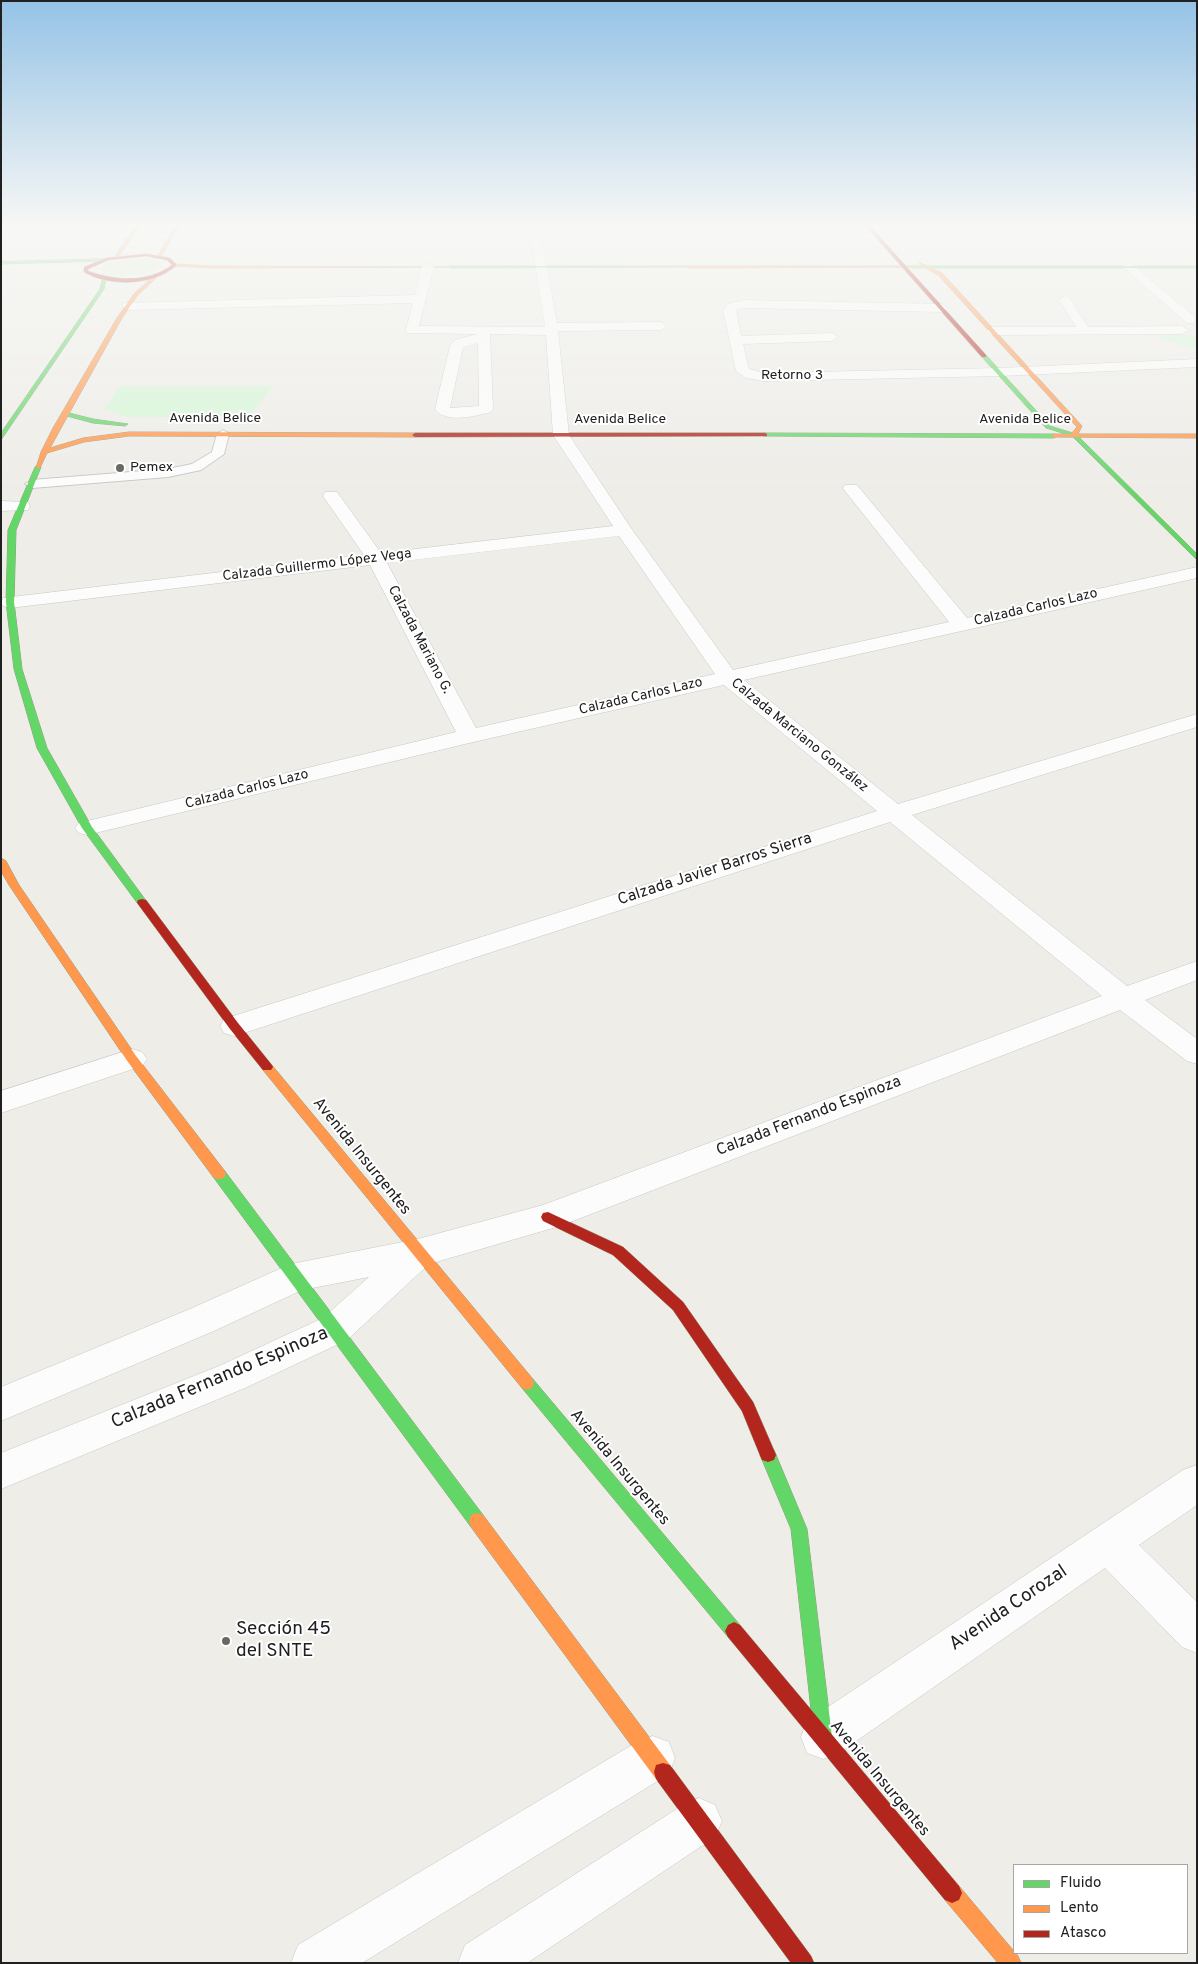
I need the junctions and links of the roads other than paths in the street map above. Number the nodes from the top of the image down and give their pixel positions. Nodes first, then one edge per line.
1 (84, 316) edge
2 (122, 316) edge
3 (416, 316) edge
4 (549, 316) edge
5 (730, 316) edge
6 (949, 316) edge
7 (978, 316) edge
8 (1075, 316) edge
9 (1186, 316) edge
10 (661, 326) dead end
11 (552, 329) junction
12 (1084, 330) junction
13 (992, 331) junction
14 (483, 334) junction
15 (832, 337) dead end
16 (736, 340) junction
17 (1197, 363) edge
18 (1029, 370) junction
19 (1000, 372) junction
20 (65, 414) junction
21 (1048, 426) junction
22 (1197, 427) edge
23 (560, 430) junction
24 (1077, 431) junction
25 (223, 434) junction
26 (1197, 436) edge
27 (1, 438) edge
28 (44, 452) junction
29 (32, 484) junction
30 (851, 488) dead end
31 (331, 496) dead end
32 (1, 506) edge
33 (22, 506) junction
34 (624, 530) junction
35 (7, 531) edge
36 (1197, 558) edge
37 (376, 559) junction
38 (1197, 572) edge
39 (10, 602) junction
40 (962, 625) junction
41 (728, 678) junction
42 (1197, 720) edge
43 (469, 736) junction
44 (893, 813) junction
45 (87, 828) junction
46 (1, 861) edge
47 (1197, 970) edge
48 (1123, 998) junction
49 (234, 1026) junction
50 (1197, 1054) edge
51 (132, 1058) junction
52 (1, 1102) edge
53 (548, 1217) junction
54 (418, 1254) junction
55 (296, 1277) junction
56 (336, 1329) junction
57 (1, 1404) edge
58 (1, 1471) edge
59 (1197, 1483) edge
60 (1108, 1542) junction
61 (1197, 1632) edge
62 (823, 1737) junction
63 (653, 1758) junction
64 (699, 1821) junction
65 (316, 1963) edge
66 (483, 1963) edge
67 (804, 1963) edge
68 (1011, 1963) edge

1 - 27 main road
2 - 20 main road, Avenida Insurgentes
3 - 14 street
4 - 11 street, Calzada Marciano González
5 - 16 street, Retorno 3
6 - 19 main road
7 - 13 main road
8 - 12 street
9 - 12 street
10 - 11 street
11 - 14 street
11 - 23 street, Calzada Marciano González
12 - 13 street
13 - 18 main road
14 - 14 street
15 - 16 street
16 - 19 street, Retorno 3
17 - 18 street, Retorno 3
18 - 19 street, Retorno 3
18 - 24 main road
19 - 21 main road
20 - 23 main road, Avenida Belice
20 - 28 main road, Avenida Insurgentes
21 - 23 main road, Avenida Belice
21 - 24 main road
22 - 24 main road, Avenida Belice
23 - 24 main road, Avenida Belice
23 - 25 main road, Avenida Belice
23 - 34 street, Calzada Marciano González
24 - 26 main road, Avenida Belice
24 - 36 main road
25 - 28 main road, Avenida Belice
25 - 29 lane
28 - 29 main road, Avenida Insurgentes
29 - 33 main road, Avenida Insurgentes
30 - 40 street
31 - 37 street, Calzada Mariano G.
32 - 33 street
33 - 35 main road, Avenida Insurgentes
34 - 37 street, Calzada Guillermo López Vega
34 - 41 street, Calzada Marciano González
35 - 39 main road, Avenida Insurgentes
37 - 39 street, Calzada Guillermo López Vega
37 - 43 street, Calzada Mariano G.
38 - 40 street, Calzada Carlos Lazo
39 - 45 main road, Avenida Insurgentes
40 - 41 street, Calzada Carlos Lazo
41 - 43 street, Calzada Carlos Lazo
41 - 44 street, Calzada Marciano González
42 - 44 street, Calzada Javier Barros Sierra
43 - 45 street, Calzada Carlos Lazo
44 - 48 street, Calzada Marciano González
44 - 49 street, Calzada Javier Barros Sierra
45 - 49 main road, Avenida Insurgentes
46 - 51 main road
47 - 48 street, Calzada Fernando Espinoza
48 - 50 street, Calzada Marciano González
48 - 53 street, Calzada Fernando Espinoza
49 - 54 main road, Avenida Insurgentes
51 - 52 street
51 - 55 main road
53 - 54 street, Calzada Fernando Espinoza
53 - 62 main road
54 - 55 street, Calzada Fernando Espinoza
54 - 56 street, Calzada Fernando Espinoza
54 - 62 main road, Avenida Insurgentes
55 - 56 main road
55 - 57 street, Calzada Fernando Espinoza
56 - 58 street, Calzada Fernando Espinoza
56 - 63 main road
59 - 60 street, Avenida Corozal
60 - 61 street
60 - 62 street, Avenida Corozal
62 - 68 main road, Avenida Insurgentes
63 - 64 main road
63 - 65 street
64 - 66 street
64 - 67 main road

